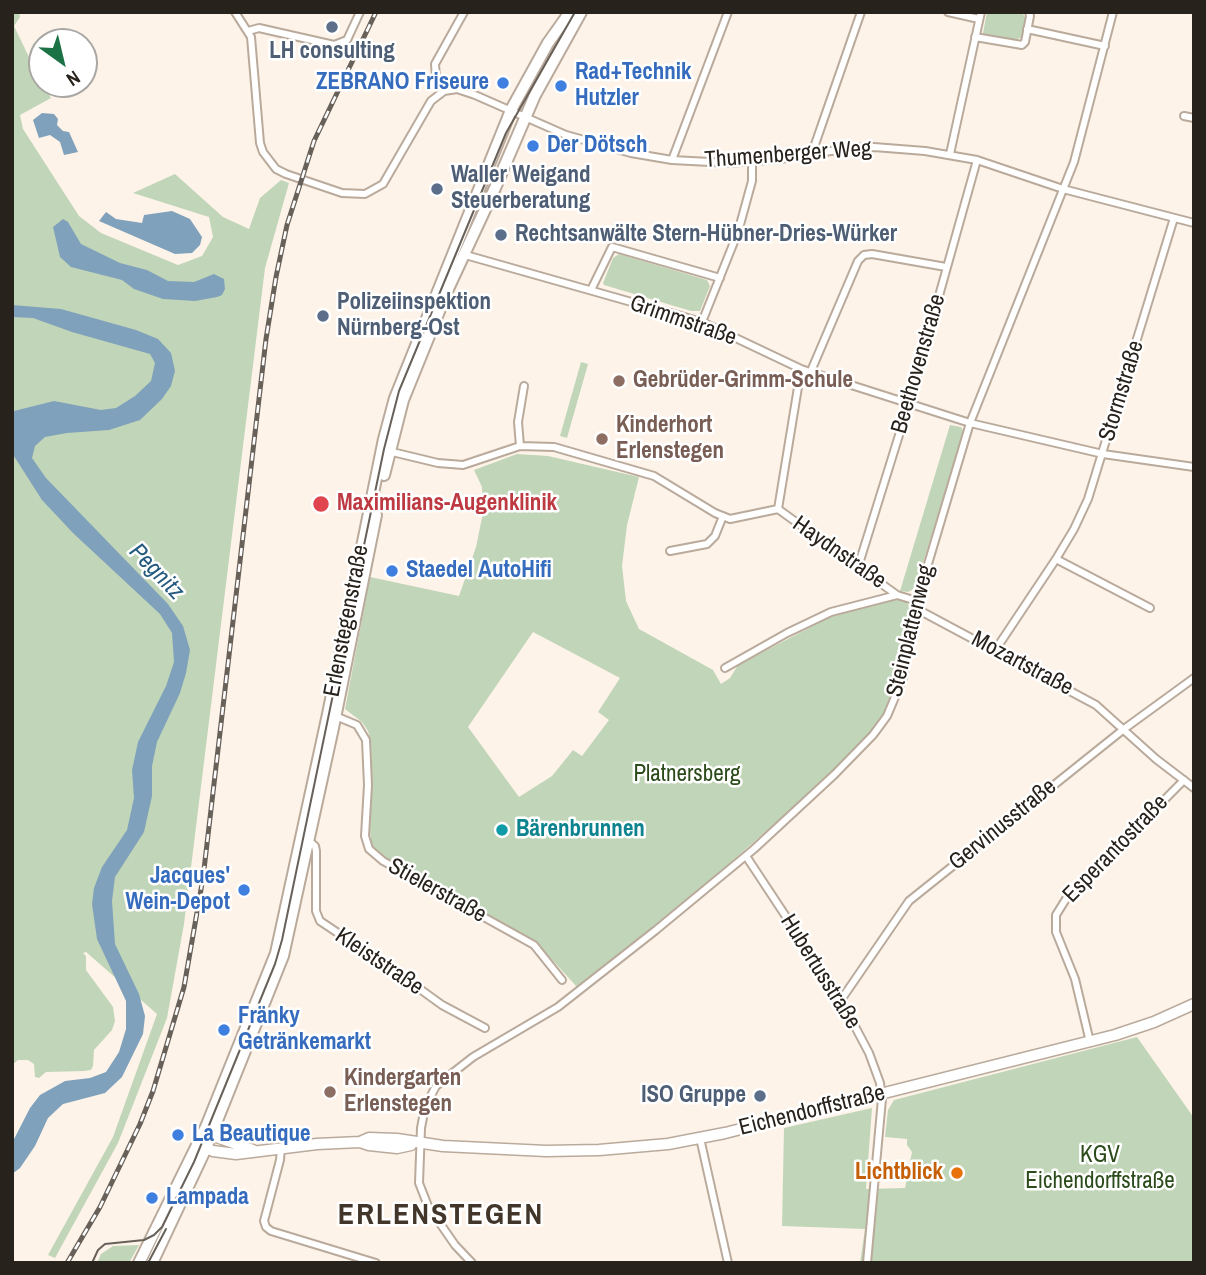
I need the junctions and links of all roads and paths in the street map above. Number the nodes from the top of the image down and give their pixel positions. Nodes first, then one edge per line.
1 (234, 12) edge
2 (360, 12) edge
3 (464, 12) edge
4 (569, 12) edge
5 (581, 12) edge
6 (728, 12) edge
7 (861, 12) edge
8 (948, 12) edge
9 (1029, 12) edge
10 (1113, 12) edge
11 (980, 16) edge
12 (1027, 29) junction
13 (248, 31) junction
14 (975, 37) junction
15 (1105, 46) junction
16 (444, 91) junction
17 (511, 110) junction
18 (1184, 116) dead end
19 (525, 117) junction
20 (1194, 118) edge
21 (812, 153) junction
22 (950, 155) junction
23 (671, 160) junction
24 (977, 160) junction
25 (752, 162) junction
26 (1063, 189) junction
27 (1174, 218) junction
28 (1194, 223) edge
29 (459, 253) junction
30 (946, 267) junction
31 (720, 278) junction
32 (592, 290) junction
33 (702, 322) junction
34 (801, 369) junction
35 (811, 371) junction
36 (524, 386) dead end
37 (909, 403) junction
38 (970, 423) junction
39 (520, 446) junction
40 (385, 450) junction
41 (1103, 454) junction
42 (1194, 467) edge
43 (778, 509) junction
44 (723, 516) junction
45 (670, 551) dead end
46 (1056, 559) junction
47 (858, 567) junction
48 (897, 594) junction
49 (916, 605) junction
50 (1150, 608) dead end
51 (996, 649) junction
52 (725, 668) dead end
53 (1194, 678) edge
54 (332, 714) junction
55 (1124, 729) junction
56 (1184, 780) junction
57 (1194, 788) edge
58 (303, 840) junction
59 (746, 856) junction
60 (562, 979) dead end
61 (841, 1000) junction
62 (1194, 1003) edge
63 (485, 1028) dead end
64 (1090, 1042) junction
65 (882, 1094) junction
66 (701, 1138) junction
67 (206, 1140) junction
68 (418, 1144) junction
69 (281, 1148) junction
70 (182, 1190) junction
71 (139, 1263) edge
72 (152, 1263) edge
73 (376, 1263) edge
74 (472, 1263) edge
75 (728, 1263) edge
76 (867, 1263) edge

1 - 13 street
2 - 13 street
3 - 16 street
4 - 17 main road, Erlenstegenstraße
5 - 19 main road, Erlenstegenstraße
6 - 23 street
7 - 21 street
8 - 11 street
9 - 12 street
10 - 15 street, Steinplattenweg
11 - 14 street
12 - 14 street
12 - 15 street
13 - 16 street
14 - 22 street
15 - 26 street, Steinplattenweg
16 - 17 street, Thumenberger Weg
17 - 19 street, Thumenberger Weg
17 - 29 main road, Erlenstegenstraße
18 - 20 street
19 - 23 street, Thumenberger Weg
19 - 29 main road, Erlenstegenstraße
21 - 22 street, Thumenberger Weg
21 - 25 street, Thumenberger Weg
22 - 24 street, Thumenberger Weg
23 - 25 street, Thumenberger Weg
24 - 26 street, Thumenberger Weg
24 - 30 street, Beethovenstraße
25 - 31 street
26 - 27 street, Thumenberger Weg
26 - 38 street, Steinplattenweg
27 - 28 street, Thumenberger Weg
27 - 41 street, Stormstraße
29 - 32 street, Grimmstraße
29 - 40 main road, Erlenstegenstraße
30 - 35 street
30 - 37 street, Beethovenstraße
31 - 32 street
31 - 33 street
32 - 33 street, Grimmstraße
33 - 34 street, Grimmstraße
34 - 35 street, Grimmstraße
34 - 43 street, Haydnstraße
35 - 37 street, Grimmstraße
36 - 39 street
37 - 38 street, Grimmstraße
37 - 47 street, Beethovenstraße
38 - 41 street, Grimmstraße
38 - 49 street, Steinplattenweg
39 - 40 street
39 - 44 street
40 - 54 main road, Erlenstegenstraße
41 - 42 street, Grimmstraße
41 - 46 street, Stormstraße
43 - 44 street
43 - 47 street, Haydnstraße
44 - 45 street
46 - 50 street
46 - 51 street, Stormstraße
47 - 48 street, Haydnstraße
48 - 49 street, Haydnstraße
48 - 52 street
49 - 51 street, Mozartstraße
49 - 59 street, Steinplattenweg
51 - 55 street, Mozartstraße
53 - 55 street, Gervinusstraße
54 - 58 main road, Erlenstegenstraße
54 - 60 street, Stielerstraße
55 - 56 street, Mozartstraße
55 - 61 street, Gervinusstraße
56 - 57 street, Mozartstraße
56 - 64 street, Esperantostraße
58 - 63 street, Kleiststraße
58 - 67 main road, Erlenstegenstraße
59 - 61 street, Hubertusstraße
59 - 68 street, Steinplattenweg
61 - 65 street, Hubertusstraße
62 - 64 street, Eichendorffstraße
64 - 65 street, Eichendorffstraße
65 - 66 street, Eichendorffstraße
65 - 76 street
66 - 68 street, Eichendorffstraße
66 - 75 street
67 - 69 street, Eichendorffstraße
67 - 70 main road, Erlenstegenstraße
68 - 69 street, Eichendorffstraße
68 - 74 street, Steinplattenweg
69 - 73 street
70 - 71 main road, Erlenstegenstraße
70 - 72 main road, Erlenstegenstraße

